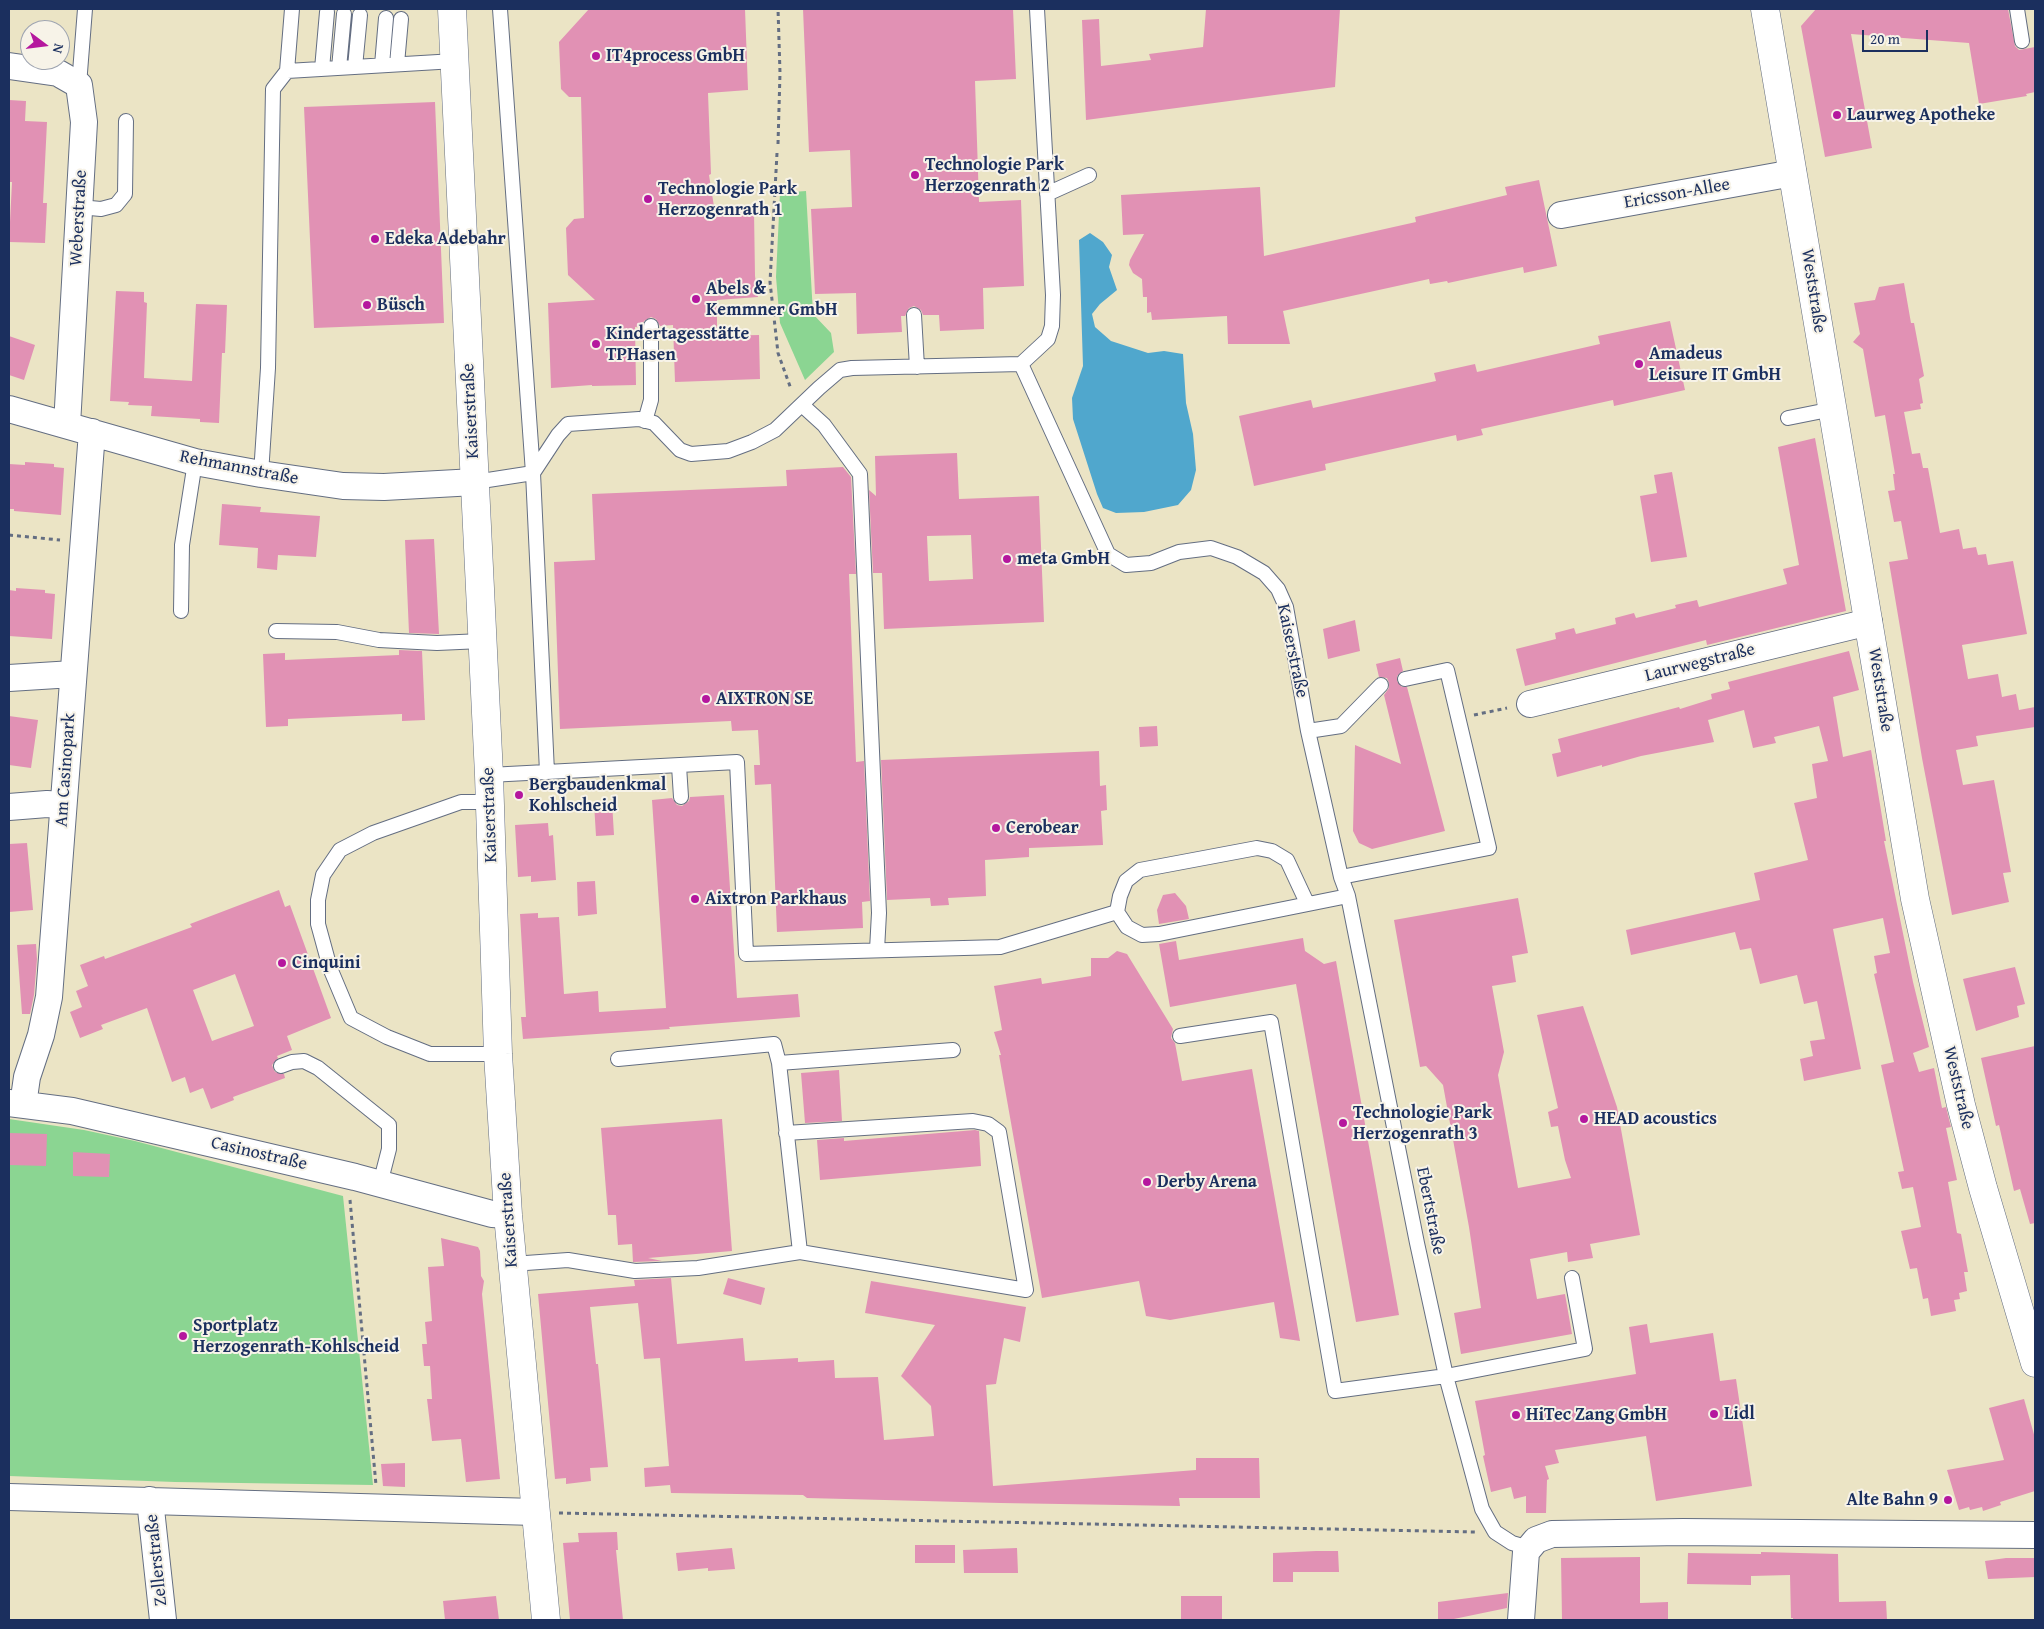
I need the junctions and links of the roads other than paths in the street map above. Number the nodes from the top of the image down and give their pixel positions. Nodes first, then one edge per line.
1 (85, 9) edge
2 (292, 9) edge
3 (452, 9) edge
4 (500, 9) edge
5 (1037, 9) edge
6 (1765, 9) edge
7 (2017, 9) edge
8 (327, 12) dead end
9 (344, 14) dead end
10 (360, 15) dead end
11 (386, 18) dead end
12 (400, 19) dead end
13 (2022, 41) dead end
14 (455, 61) junction
15 (397, 64) junction
16 (382, 65) junction
17 (9, 66) edge
18 (355, 67) junction
19 (339, 68) junction
20 (322, 69) junction
21 (287, 71) junction
22 (79, 85) junction
23 (126, 121) dead end
24 (1793, 173) junction
25 (1089, 175) dead end
26 (1047, 194) junction
27 (79, 207) junction
28 (1561, 215) dead end
29 (914, 315) dead end
30 (651, 326) dead end
31 (1021, 364) junction
32 (917, 367) junction
33 (802, 405) junction
34 (9, 409) edge
35 (1833, 409) junction
36 (1788, 418) dead end
37 (645, 420) junction
38 (66, 426) junction
39 (92, 432) junction
40 (195, 462) junction
41 (533, 473) junction
42 (261, 474) junction
43 (475, 482) junction
44 (181, 611) dead end
45 (1869, 622) junction
46 (276, 631) dead end
47 (482, 641) junction
48 (73, 674) junction
49 (9, 678) edge
50 (1405, 679) dead end
51 (1381, 685) dead end
52 (1530, 704) road end
53 (1308, 731) junction
54 (679, 766) junction
55 (548, 772) junction
56 (489, 775) junction
57 (681, 797) dead end
58 (490, 802) junction
59 (63, 805) junction
60 (9, 808) edge
61 (1341, 877) junction
62 (1348, 896) junction
63 (1307, 904) junction
64 (1117, 912) junction
65 (877, 950) junction
66 (1180, 1036) dead end
67 (953, 1050) dead end
68 (498, 1054) junction
69 (618, 1059) dead end
70 (779, 1063) junction
71 (281, 1066) dead end
72 (16, 1104) edge
73 (786, 1133) junction
74 (367, 1181) junction
75 (508, 1214) junction
76 (800, 1252) junction
77 (512, 1264) junction
78 (1572, 1278) dead end
79 (2035, 1363) edge
80 (1446, 1376) junction
81 (9, 1497) edge
82 (150, 1500) junction
83 (535, 1512) junction
84 (2035, 1535) edge
85 (1529, 1548) junction
86 (163, 1620) edge
87 (546, 1620) edge
88 (1521, 1620) edge

1 - 22 lane
2 - 21 lane
3 - 14 street, Kaiserstraße
4 - 41 lane
5 - 26 lane
6 - 24 street, Weststraße
7 - 13 lane
8 - 20 lane
9 - 19 lane
10 - 18 lane
11 - 16 lane
12 - 15 lane
14 - 15 lane
14 - 43 street, Kaiserstraße
15 - 16 lane
16 - 18 lane
17 - 22 street
18 - 19 lane
19 - 20 lane
20 - 21 lane
21 - 42 lane
22 - 27 street, Weberstraße
23 - 27 lane
24 - 28 street, Ericsson-Allee
24 - 35 street, Weststraße
25 - 26 lane
26 - 31 lane
27 - 38 street, Weberstraße
29 - 32 lane
30 - 37 lane
31 - 32 lane
31 - 53 lane, Kaiserstraße
32 - 33 lane
33 - 37 lane
33 - 65 lane
34 - 38 street, Rehmannstraße
35 - 36 lane
35 - 45 street, Weststraße
37 - 41 lane
38 - 39 street, Rehmannstraße
39 - 40 street, Rehmannstraße
39 - 48 street, Am Casinopark
40 - 42 street, Rehmannstraße
40 - 44 lane
41 - 43 lane
41 - 55 lane
42 - 43 street, Rehmannstraße
43 - 47 street, Kaiserstraße
45 - 52 street, Laurwegstraße
45 - 79 street, Weststraße
46 - 47 lane
47 - 56 street, Kaiserstraße
48 - 49 street
48 - 59 street, Am Casinopark
50 - 61 lane
51 - 53 lane
53 - 61 lane, Kaiserstraße
54 - 55 lane
54 - 57 lane
54 - 65 lane
55 - 56 lane
56 - 58 street, Kaiserstraße
58 - 68 street, Kaiserstraße
58 - 68 lane
59 - 60 street
59 - 72 street, Am Casinopark
61 - 62 lane, Kaiserstraße
62 - 63 lane
62 - 80 lane, Ebertstraße
63 - 64 lane
63 - 64 lane
64 - 65 lane
66 - 80 lane
67 - 70 lane
68 - 75 street, Kaiserstraße
69 - 70 lane
70 - 73 lane
71 - 74 lane
72 - 74 street, Casinostraße
73 - 76 lane
73 - 76 lane
74 - 75 street, Casinostraße
75 - 77 street, Kaiserstraße
76 - 77 lane
77 - 83 street, Kaiserstraße
78 - 80 lane
80 - 85 lane, Ebertstraße
81 - 82 street
82 - 83 street
82 - 86 street, Zellerstraße
83 - 87 street, Kaiserstraße
84 - 85 street
85 - 88 street

